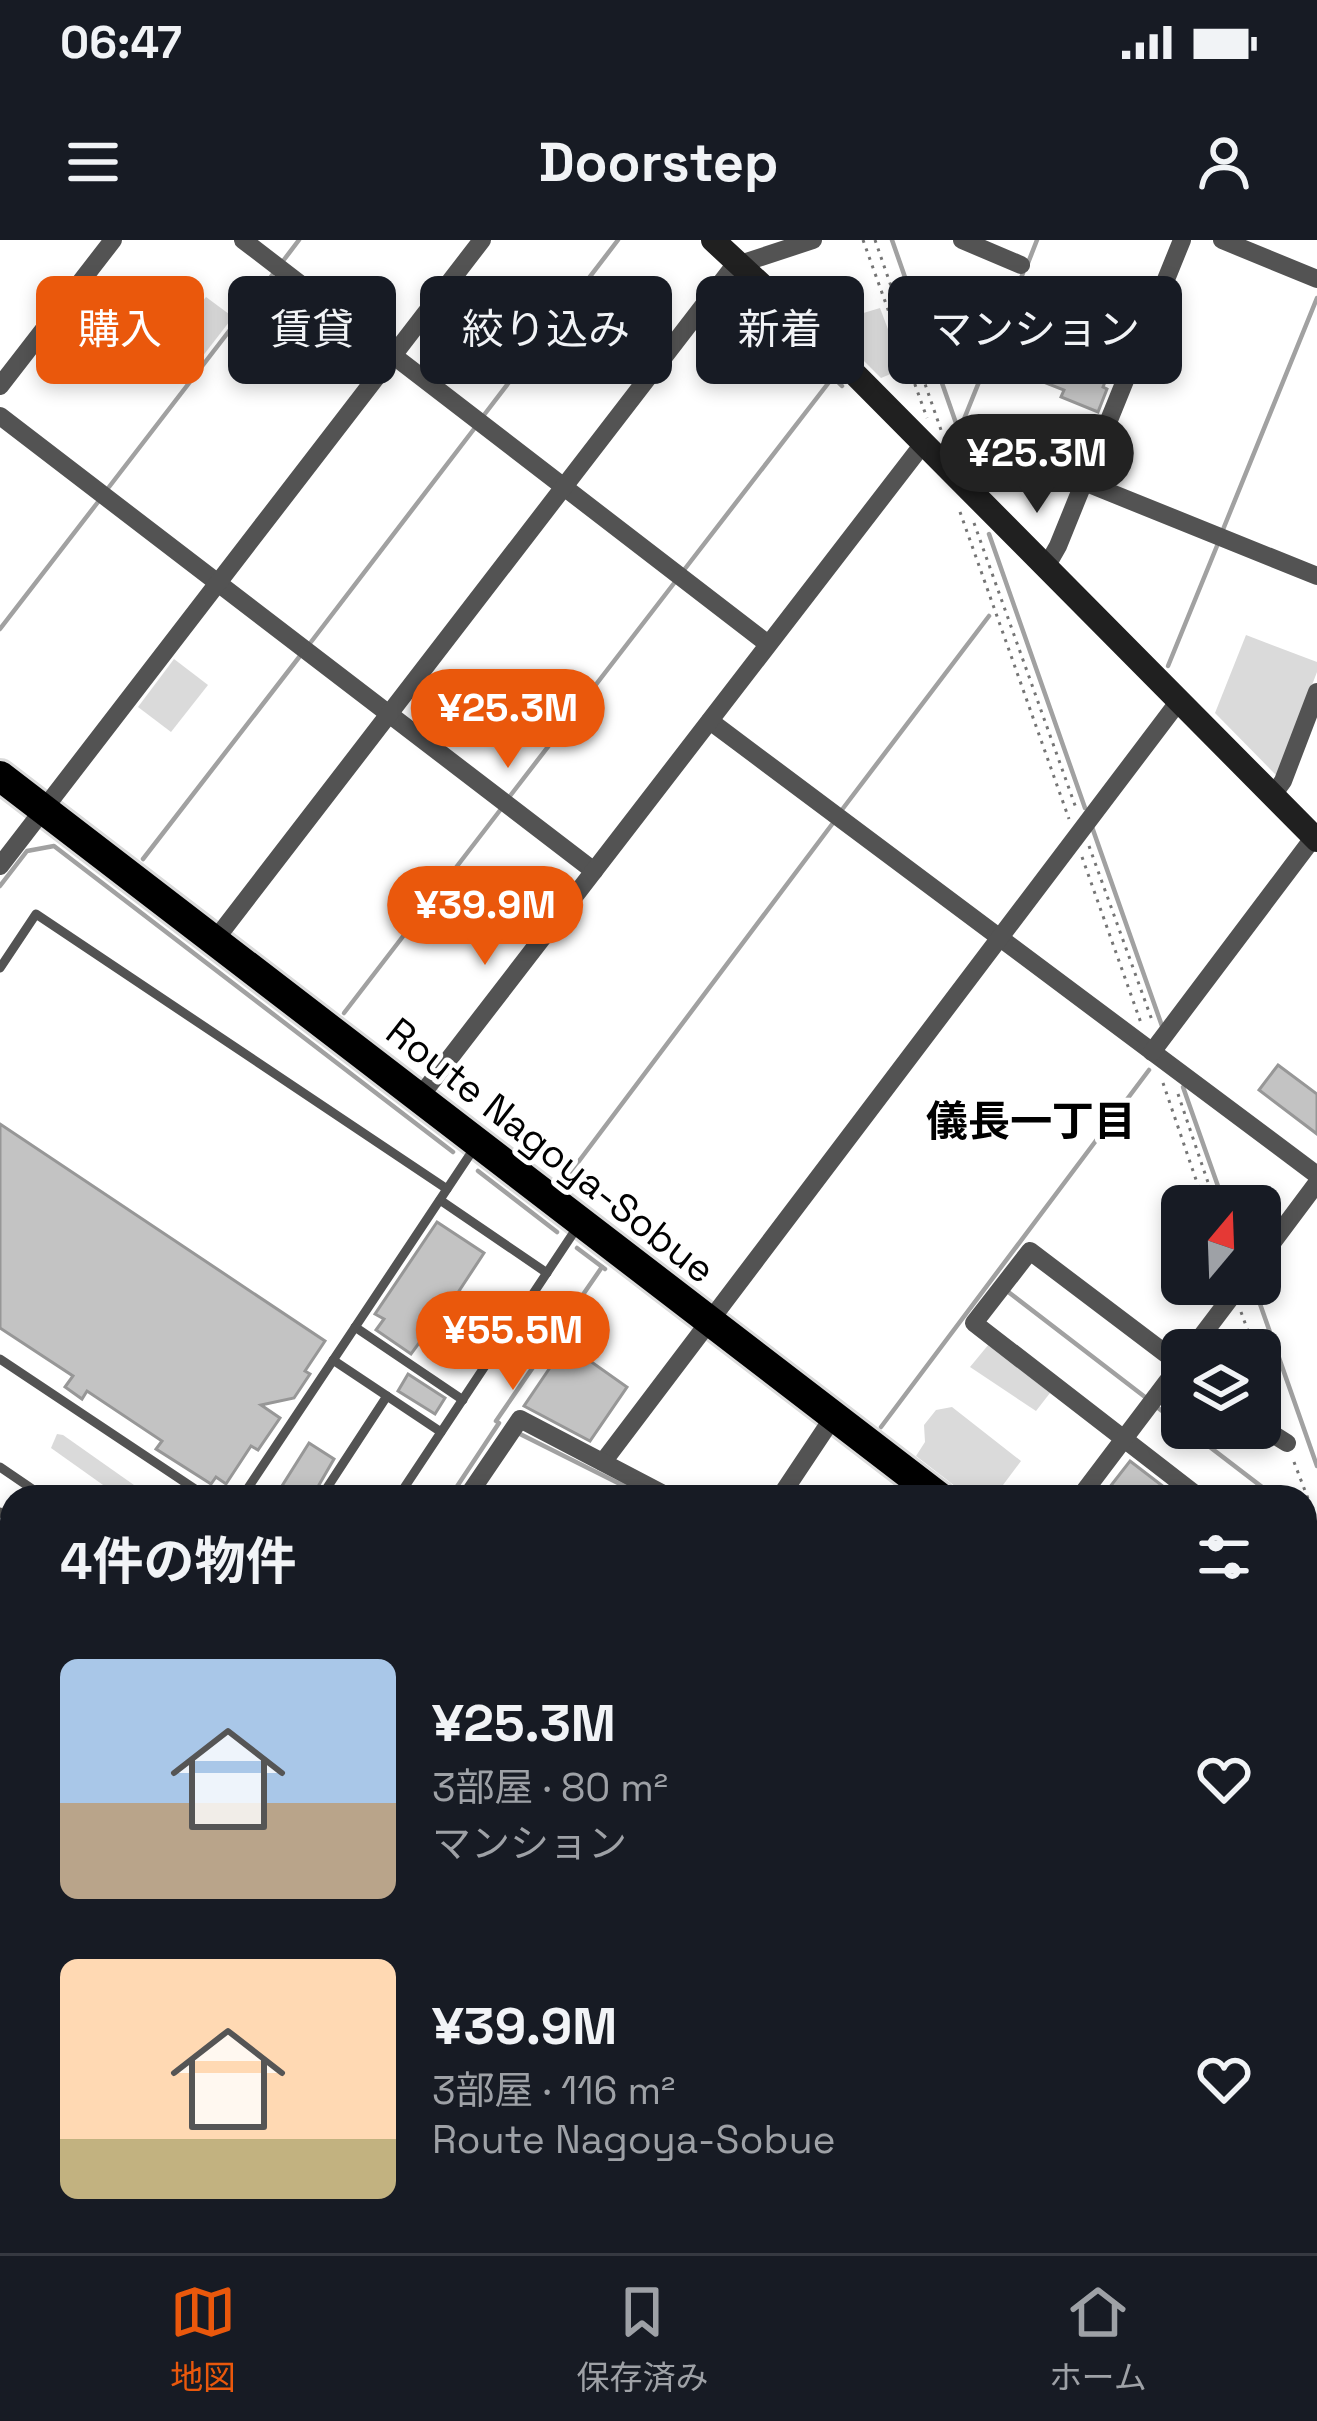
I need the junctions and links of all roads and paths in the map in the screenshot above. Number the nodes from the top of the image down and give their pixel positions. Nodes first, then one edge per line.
1 (112, 240) edge
2 (243, 240) edge
3 (482, 240) edge
4 (713, 240) edge
5 (813, 240) edge
6 (863, 240) edge
7 (875, 240) edge
8 (962, 240) edge
9 (1182, 240) edge
10 (1222, 240) edge
11 (738, 263) junction
12 (1021, 265) dead end
13 (290, 276) edge
14 (1317, 279) edge
15 (396, 352) edge
16 (396, 358) edge
17 (371, 384) edge
18 (0, 386) edge
19 (0, 416) edge
20 (932, 434) junction
21 (1084, 482) junction
22 (564, 487) junction
23 (957, 502) dead end
24 (974, 524) dead end
25 (1046, 567) junction
26 (1317, 577) edge
27 (218, 583) junction
28 (769, 644) junction
29 (1317, 692) edge
30 (1179, 701) junction
31 (389, 714) junction
32 (710, 721) junction
33 (1309, 735) edge
34 (0, 776) edge
35 (1273, 795) junction
36 (43, 809) junction
37 (1079, 833) junction
38 (1315, 838) edge
39 (0, 866) edge
40 (594, 872) junction
41 (1000, 938) junction
42 (215, 940) junction
43 (0, 968) edge
44 (1159, 1052) junction
45 (419, 1098) junction
46 (477, 1144) junction
47 (1317, 1179) edge
48 (1199, 1185) edge
49 (1208, 1185) edge
50 (447, 1189) junction
51 (440, 1200) junction
52 (581, 1222) junction
53 (1281, 1229) edge
54 (547, 1273) junction
55 (712, 1322) junction
56 (355, 1327) junction
57 (1161, 1345) edge
58 (0, 1359) edge
59 (333, 1360) junction
60 (1161, 1391) edge
61 (386, 1396) junction
62 (463, 1400) junction
63 (834, 1416) junction
64 (441, 1432) junction
65 (1124, 1439) junction
66 (1281, 1439) edge
67 (1287, 1443) dead end
68 (603, 1462) junction
69 (0, 1467) edge
70 (26, 1485) edge
71 (189, 1485) edge
72 (250, 1485) edge
73 (329, 1485) edge
74 (406, 1485) edge
75 (475, 1485) edge
76 (646, 1485) edge
77 (788, 1485) edge
78 (923, 1485) edge
79 (1089, 1485) edge
80 (1183, 1485) edge

1 - 18 street
2 - 13 street
3 - 15 street
4 - 11 street
5 - 11 street
6 - 20 path
7 - 20 path
8 - 12 street
9 - 21 street
10 - 14 street
11 - 20 street
11 - 22 street
16 - 22 street
17 - 27 street
19 - 27 street
20 - 25 street
20 - 28 street
21 - 25 street
21 - 26 street
22 - 28 street
22 - 31 street
23 - 37 path
24 - 37 path
25 - 30 street
27 - 31 street
27 - 36 street
28 - 32 street
29 - 33 street
30 - 35 street
30 - 37 street
31 - 40 street
31 - 42 street
32 - 40 street
32 - 41 street
33 - 35 street
34 - 36 main road, Route Nagoya-Sobue
35 - 38 street
36 - 39 street
36 - 42 main road, Route Nagoya-Sobue
37 - 41 street
37 - 44 path
37 - 44 path
38 - 44 street
40 - 45 street
41 - 44 street
41 - 55 street
42 - 45 main road, Route Nagoya-Sobue
43 - 50 lane
44 - 47 street
44 - 48 path
44 - 49 path
45 - 46 main road, Route Nagoya-Sobue
46 - 50 lane
46 - 52 main road, Route Nagoya-Sobue
47 - 53 street
50 - 51 lane
51 - 54 lane
51 - 56 lane
52 - 54 lane
52 - 55 main road, Route Nagoya-Sobue
54 - 62 lane
55 - 63 main road, Route Nagoya-Sobue
55 - 68 street
56 - 59 lane
56 - 62 lane
57 - 65 street
58 - 71 lane
59 - 61 lane
59 - 72 lane
60 - 65 street
61 - 64 lane
61 - 73 lane
62 - 64 lane
63 - 77 street
63 - 78 main road, Route Nagoya-Sobue
64 - 74 lane
65 - 79 street
65 - 80 street
66 - 67 street
68 - 75 street
68 - 76 street
69 - 70 lane

